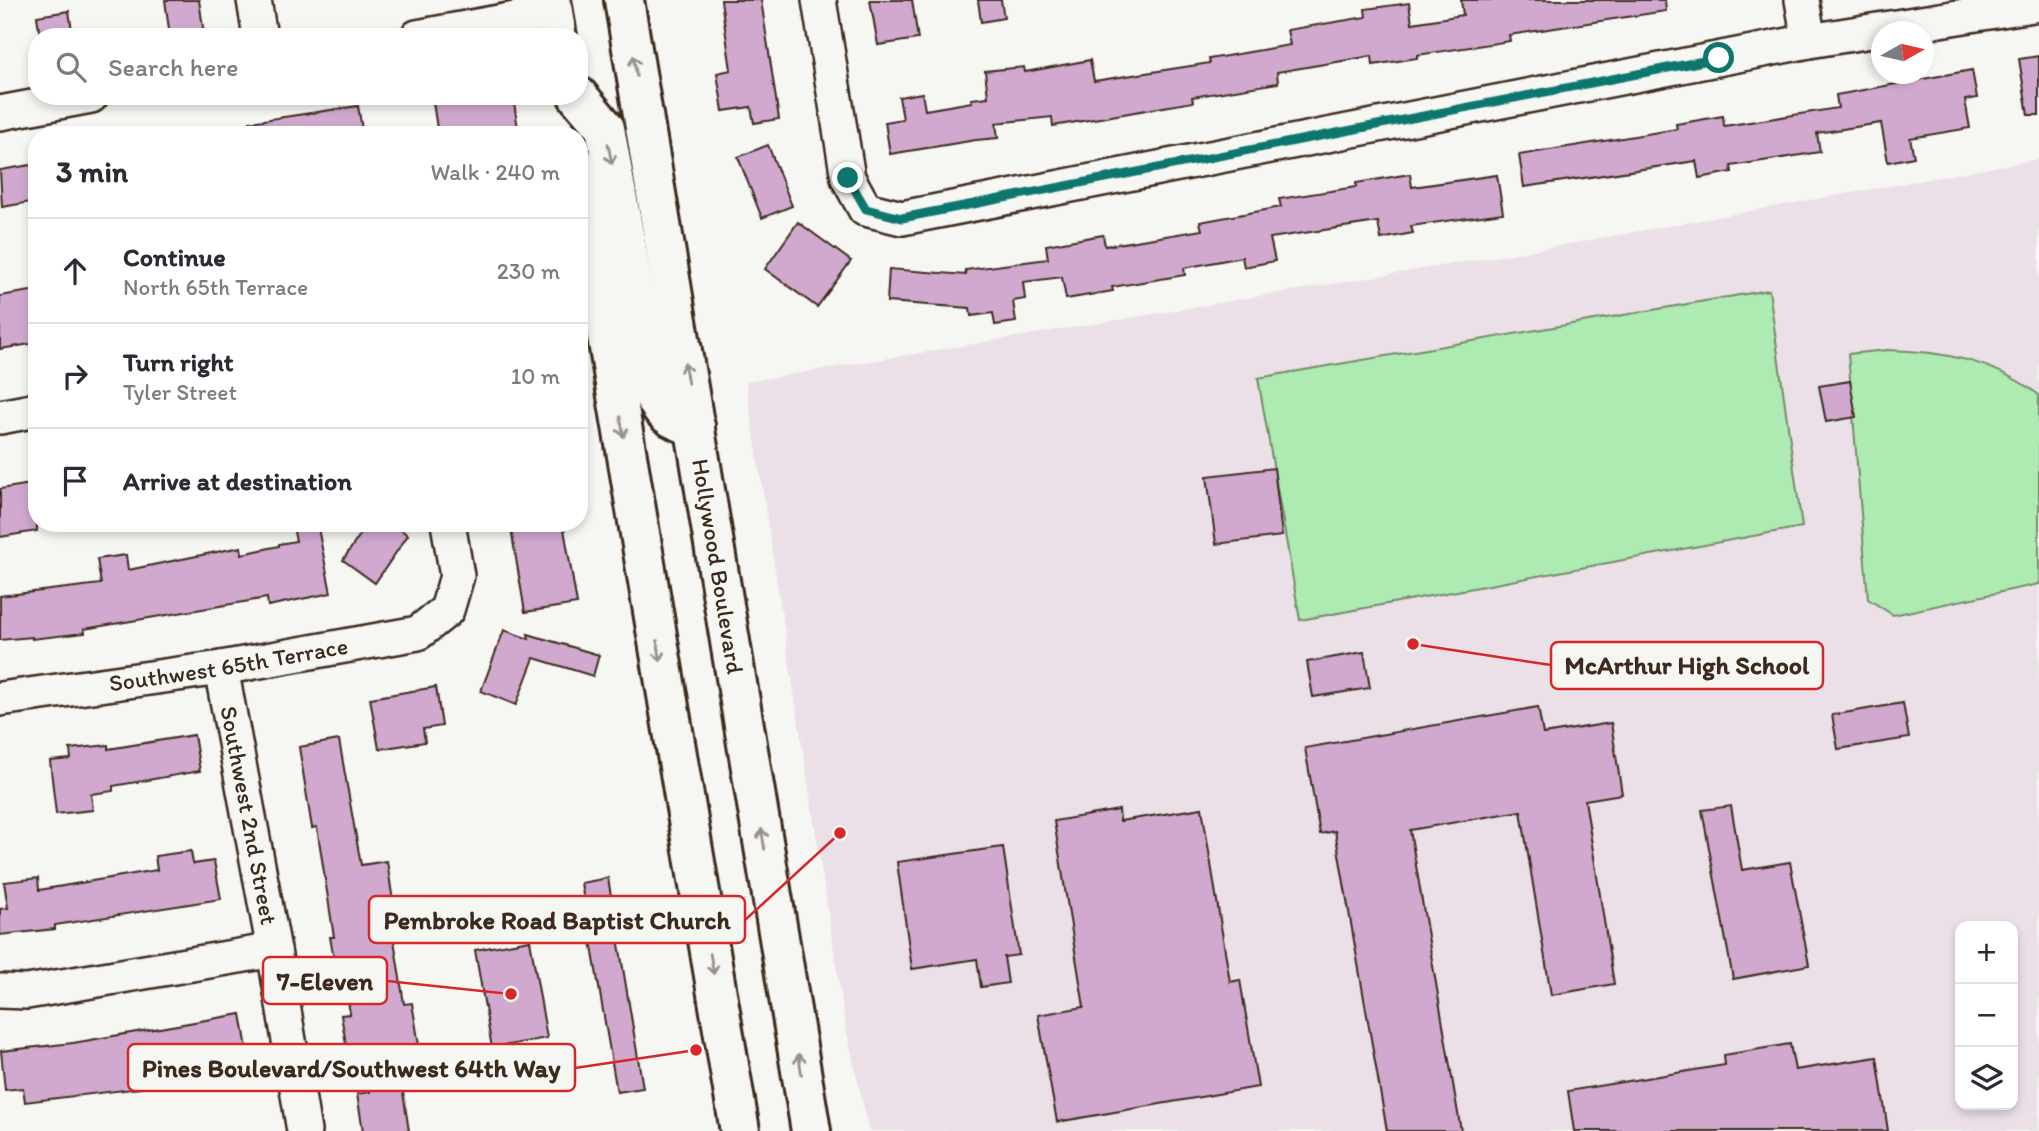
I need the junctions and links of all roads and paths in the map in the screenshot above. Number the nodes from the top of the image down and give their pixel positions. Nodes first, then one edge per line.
1 (254, 0) edge
2 (624, 0) edge
3 (819, 0) edge
4 (1802, 0) edge
5 (2039, 4) edge
6 (554, 16) edge
7 (259, 28) edge
8 (476, 28) edge
9 (1809, 41) junction
10 (43, 105) edge
11 (569, 105) edge
12 (586, 105) edge
13 (0, 113) edge
14 (572, 126) edge
15 (588, 223) edge
16 (28, 412) edge
17 (0, 417) edge
18 (695, 426) junction
19 (450, 532) edge
20 (221, 668) junction
21 (0, 699) edge
22 (274, 950) junction
23 (0, 991) edge
24 (304, 1131) edge
25 (740, 1131) edge
26 (811, 1131) edge

1 - 7 street
18 -> 2 highway, Hollywood Boulevard
3 - 9 street
4 - 9 street
5 - 9 street
6 - 8 street
10 - 13 street
11 - 14 highway
12 -> 18 highway
15 -> 25 highway
16 - 17 street
26 -> 18 highway, Hollywood Boulevard
19 - 20 street, Southwest 65th Terrace
20 - 21 street, Southwest 65th Terrace
20 - 22 street, Southwest 2nd Street
22 - 23 street
22 - 24 street, Southwest 2nd Street

